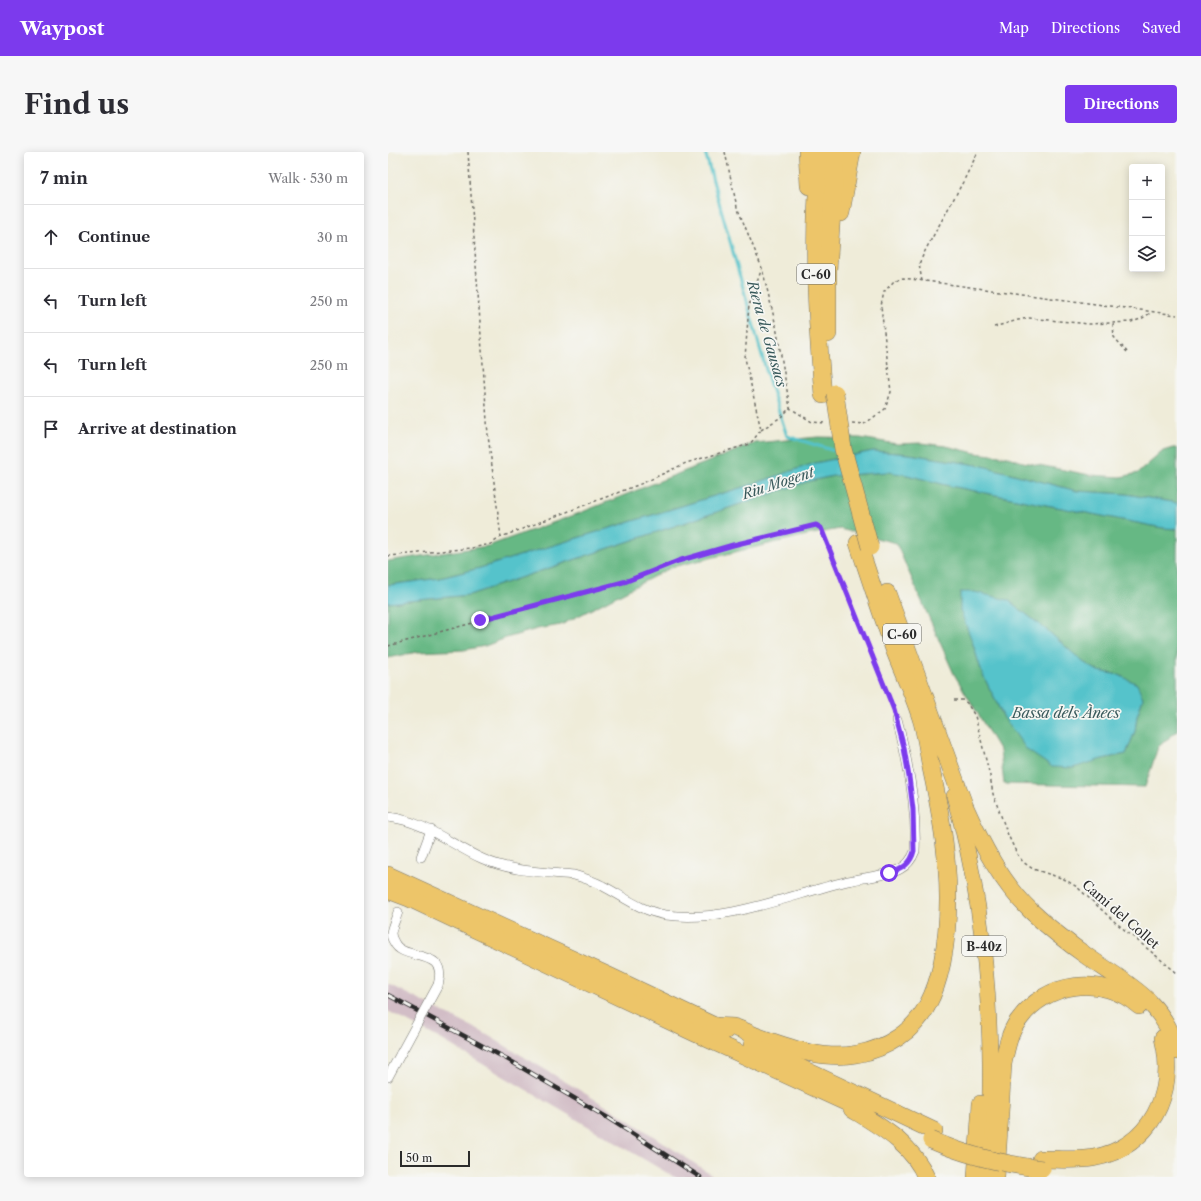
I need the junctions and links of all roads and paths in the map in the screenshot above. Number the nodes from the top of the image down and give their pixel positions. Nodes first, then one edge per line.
1 (468, 152) edge
2 (725, 152) edge
3 (807, 152) edge
4 (821, 152) edge
5 (836, 152) edge
6 (852, 152) edge
7 (978, 152) edge
8 (762, 268) junction
9 (822, 270) junction
10 (922, 281) junction
11 (1152, 312) junction
12 (1177, 315) edge
13 (1113, 324) junction
14 (994, 327) dead end
15 (1127, 352) dead end
16 (790, 408) junction
17 (812, 422) dead end
18 (864, 424) dead end
19 (761, 430) junction
20 (501, 537) junction
21 (388, 556) edge
22 (388, 646) edge
23 (954, 700) dead end
24 (897, 720) joint
25 (928, 721) junction
26 (388, 817) edge
27 (431, 830) junction
28 (421, 856) dead end
29 (388, 875) edge
30 (388, 890) edge
31 (398, 912) dead end
32 (1177, 972) edge
33 (715, 1026) junction
34 (1177, 1051) edge
35 (388, 1077) edge
36 (1177, 1092) edge
37 (839, 1100) junction
38 (933, 1136) junction
39 (1041, 1164) junction
40 (926, 1177) edge
41 (975, 1177) edge
42 (986, 1177) edge
43 (996, 1177) edge

1 - 20 path
2 - 8 path
3 - 9 highway
4 - 9 highway, C-60
5 - 9 highway, C-60
6 - 9 highway
7 - 10 path
8 - 16 path
8 - 19 path
9 - 25 highway, C-60, bridge
10 - 11 path
10 - 18 path
11 - 12 path
11 - 13 path
13 - 14 path
13 - 15 path
16 - 17 path
16 - 19 path
19 - 20 path
20 - 21 path
22 - 24 path
23 - 32 path, Camí del Collet
24 - 27 street
25 - 33 highway
25 - 34 highway
25 - 41 highway, B-40z
25 - 42 highway, B-40z
26 - 27 street
27 - 28 street
29 - 33 highway
30 - 37 highway
31 - 35 street, bridge
33 - 38 highway
36 - 39 highway
37 - 38 highway
37 - 40 highway
38 - 39 highway
39 - 43 highway

